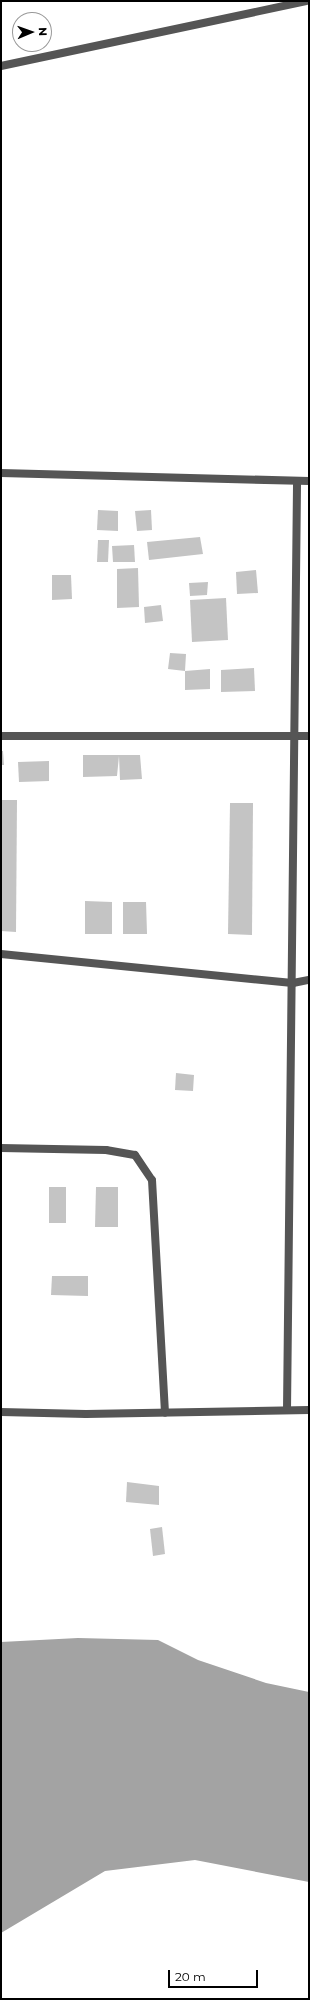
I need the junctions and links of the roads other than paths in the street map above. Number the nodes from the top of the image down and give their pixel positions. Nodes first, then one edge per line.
1 (306, 1) edge
2 (1, 66) edge
3 (1, 473) edge
4 (297, 481) junction
5 (309, 481) edge
6 (1, 736) edge
7 (293, 736) junction
8 (309, 736) edge
9 (1, 954) edge
10 (309, 980) edge
11 (293, 983) junction
12 (1, 1148) edge
13 (287, 1410) junction
14 (309, 1410) edge
15 (1, 1412) edge
16 (165, 1413) junction

1 - 2 street
3 - 4 street
4 - 5 street
4 - 7 street
6 - 7 street
7 - 8 street
7 - 11 street
9 - 11 street
10 - 11 street
11 - 13 street
12 - 16 street
13 - 14 street
13 - 16 street
15 - 16 street

